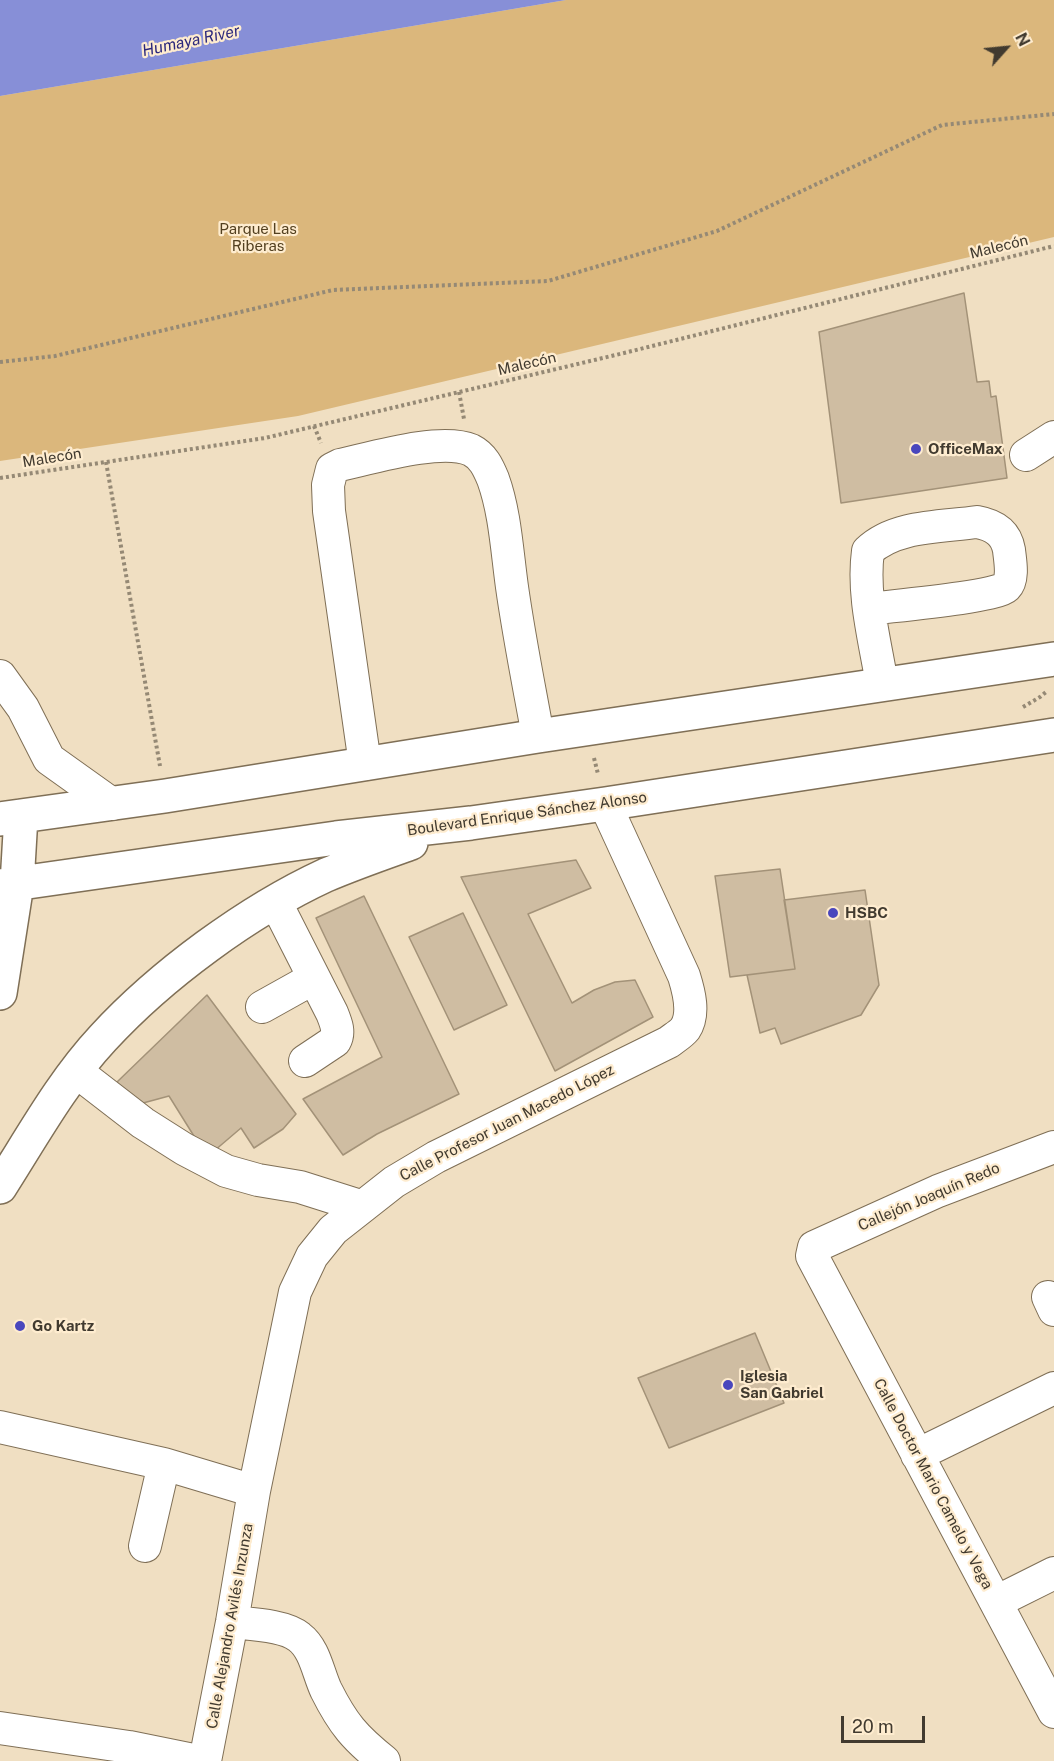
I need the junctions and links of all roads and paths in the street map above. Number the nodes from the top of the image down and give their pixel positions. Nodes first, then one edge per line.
1 (1054, 114) edge
2 (1054, 246) edge
3 (0, 362) edge
4 (1054, 437) edge
5 (1026, 455) dead end
6 (106, 462) junction
7 (0, 478) edge
8 (869, 609) junction
9 (1054, 659) edge
10 (0, 676) edge
11 (882, 684) junction
12 (587, 729) junction
13 (1054, 735) edge
14 (538, 736) junction
15 (365, 764) junction
16 (165, 796) junction
17 (112, 804) junction
18 (605, 804) junction
19 (11, 818) edge
20 (471, 823) junction
21 (9, 885) edge
22 (276, 903) junction
23 (314, 978) junction
24 (0, 993) edge
25 (262, 1007) dead end
26 (305, 1061) dead end
27 (76, 1071) junction
28 (1054, 1147) edge
29 (0, 1187) edge
30 (360, 1206) junction
31 (812, 1256) joint
32 (1054, 1388) edge
33 (0, 1427) edge
34 (917, 1455) junction
35 (164, 1464) junction
36 (254, 1491) junction
37 (145, 1546) dead end
38 (1054, 1573) edge
39 (996, 1602) junction
40 (232, 1622) junction
41 (1054, 1712) edge
42 (0, 1728) edge
43 (48, 1748) edge
44 (198, 1761) edge
45 (205, 1761) edge
46 (384, 1761) edge

1 - 3 path
2 - 6 path, Malecón
4 - 5 street
6 - 7 path, Malecón
6 - 16 path
8 - 8 street
8 - 11 street
9 - 11 main road
10 - 17 street
11 - 12 main road
12 - 14 main road
12 - 18 path
13 - 18 main road, Boulevard Enrique Sánchez Alonso
14 - 15 main road
14 - 15 street
15 - 16 main road
16 - 17 main road
17 - 19 main road
18 - 20 main road, Boulevard Enrique Sánchez Alonso
18 - 30 street, Calle Profesor Juan Macedo López
19 - 21 main road
20 - 21 main road, Boulevard Enrique Sánchez Alonso
20 - 22 main road
21 - 24 main road
22 - 23 street
22 - 27 main road
23 - 25 street
23 - 26 street
27 - 29 main road
27 - 30 street
28 - 31 street, Callejón Joaquín Redo
30 - 36 street, Calle Profesor Juan Macedo López
31 - 34 street, Calle Doctor Mario Camelo y Vega
32 - 34 street
33 - 35 street
34 - 39 street, Calle Doctor Mario Camelo y Vega
35 - 36 street
35 - 37 street
36 - 40 street, Calle Alejandro Avilés Inzunza
38 - 39 street
39 - 41 street, Calle Doctor Mario Camelo y Vega
40 - 45 street, Calle Alejandro Avilés Inzunza
40 - 46 street
42 - 43 street
43 - 44 street

